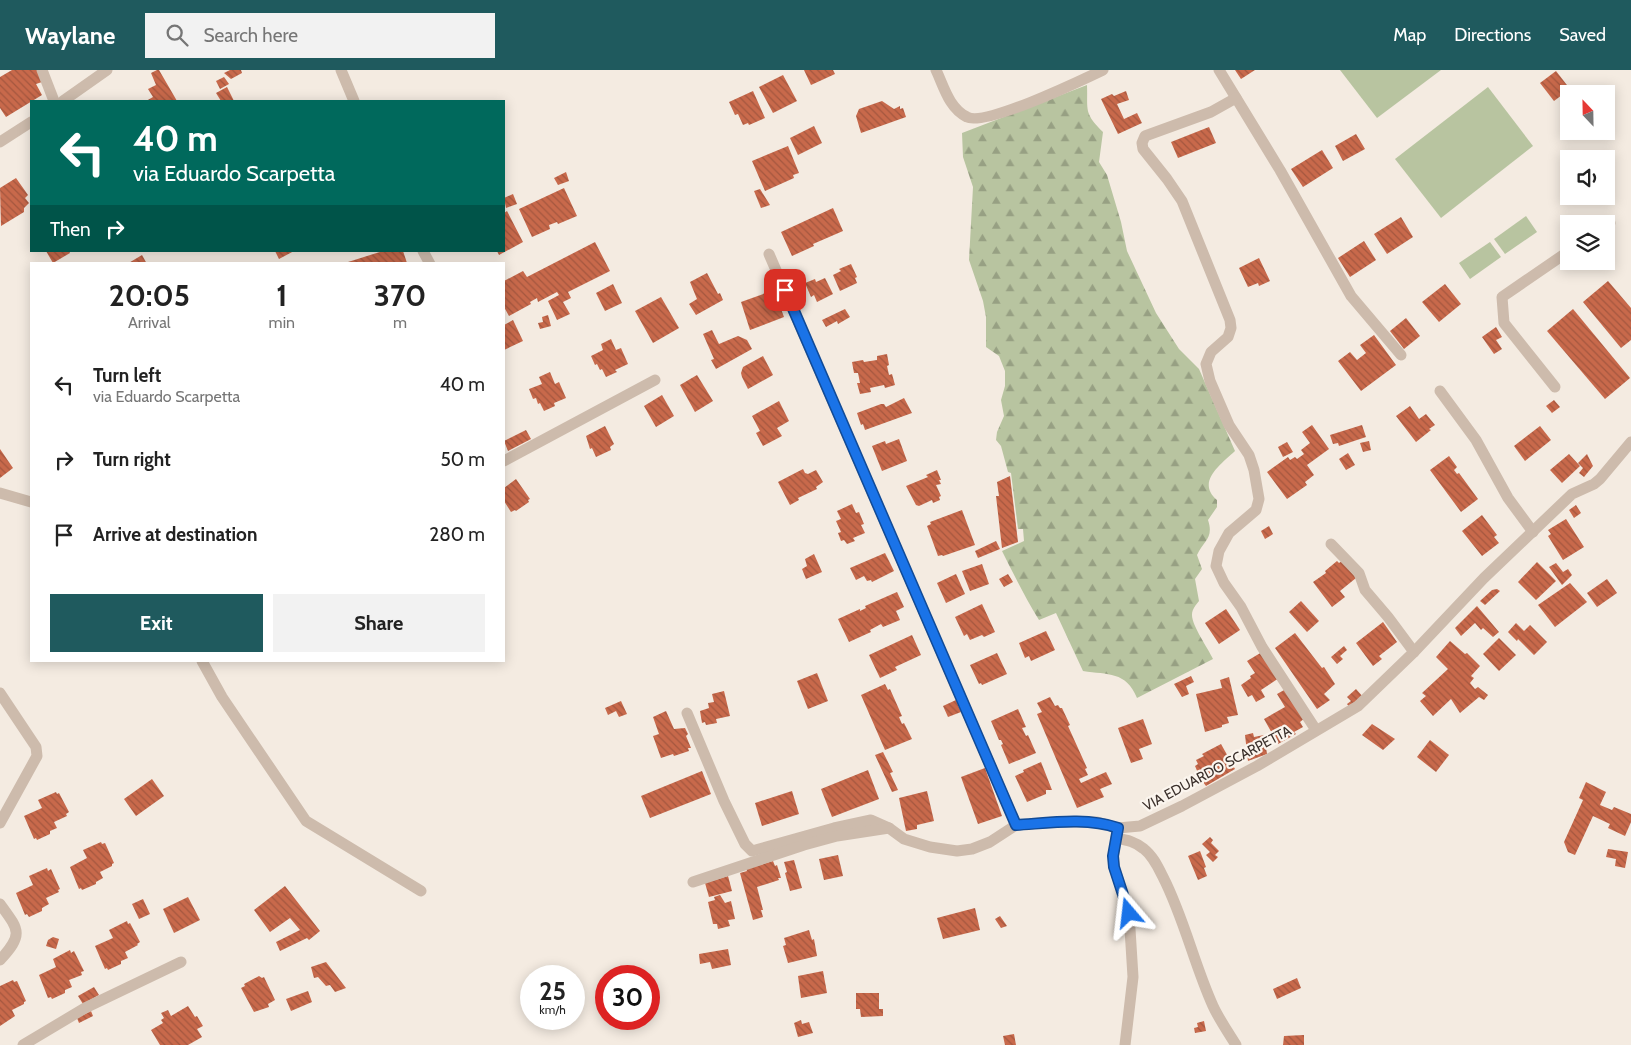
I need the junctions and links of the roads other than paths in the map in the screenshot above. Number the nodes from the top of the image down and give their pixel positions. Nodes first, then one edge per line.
1 (42, 70) edge
2 (107, 70) edge
3 (341, 70) edge
4 (936, 70) edge
5 (1103, 70) edge
6 (1219, 70) edge
7 (1236, 98) junction
8 (54, 100) edge
9 (64, 100) edge
10 (354, 100) edge
11 (30, 123) edge
12 (0, 142) edge
13 (769, 254) dead end
14 (1560, 257) edge
15 (1401, 355) dead end
16 (655, 380) dead end
17 (1556, 388) dead end
18 (1440, 391) dead end
19 (1631, 442) edge
20 (505, 459) edge
21 (0, 493) edge
22 (30, 502) edge
23 (1533, 532) junction
24 (1331, 544) dead end
25 (1414, 652) junction
26 (203, 662) edge
27 (0, 693) edge
28 (687, 713) dead end
29 (1316, 730) junction
30 (0, 823) edge
31 (1016, 825) junction
32 (889, 828) junction
33 (1117, 833) junction
34 (693, 882) dead end
35 (420, 891) dead end
36 (0, 904) edge
37 (0, 960) edge
38 (181, 962) dead end
39 (22, 1045) edge
40 (1125, 1045) edge
41 (1236, 1045) edge

1 - 8 street
2 - 9 street
3 - 10 street
4 - 5 street
6 - 7 street
7 - 15 street
7 - 29 street
11 - 12 street
13 - 31 street
14 - 17 street
16 - 20 street
18 - 23 street
19 - 23 street, VIA EDUARDO SCARPETTA
21 - 22 street
23 - 25 street, VIA EDUARDO SCARPETTA
24 - 25 street
25 - 29 street, VIA EDUARDO SCARPETTA
26 - 35 street
27 - 30 street
28 - 32 street, VIA EDUARDO SCARPETTA
29 - 33 street, VIA EDUARDO SCARPETTA
31 - 32 street, VIA EDUARDO SCARPETTA
31 - 33 street, VIA EDUARDO SCARPETTA
32 - 34 street
33 - 40 street
33 - 41 street
36 - 37 street
38 - 39 street

